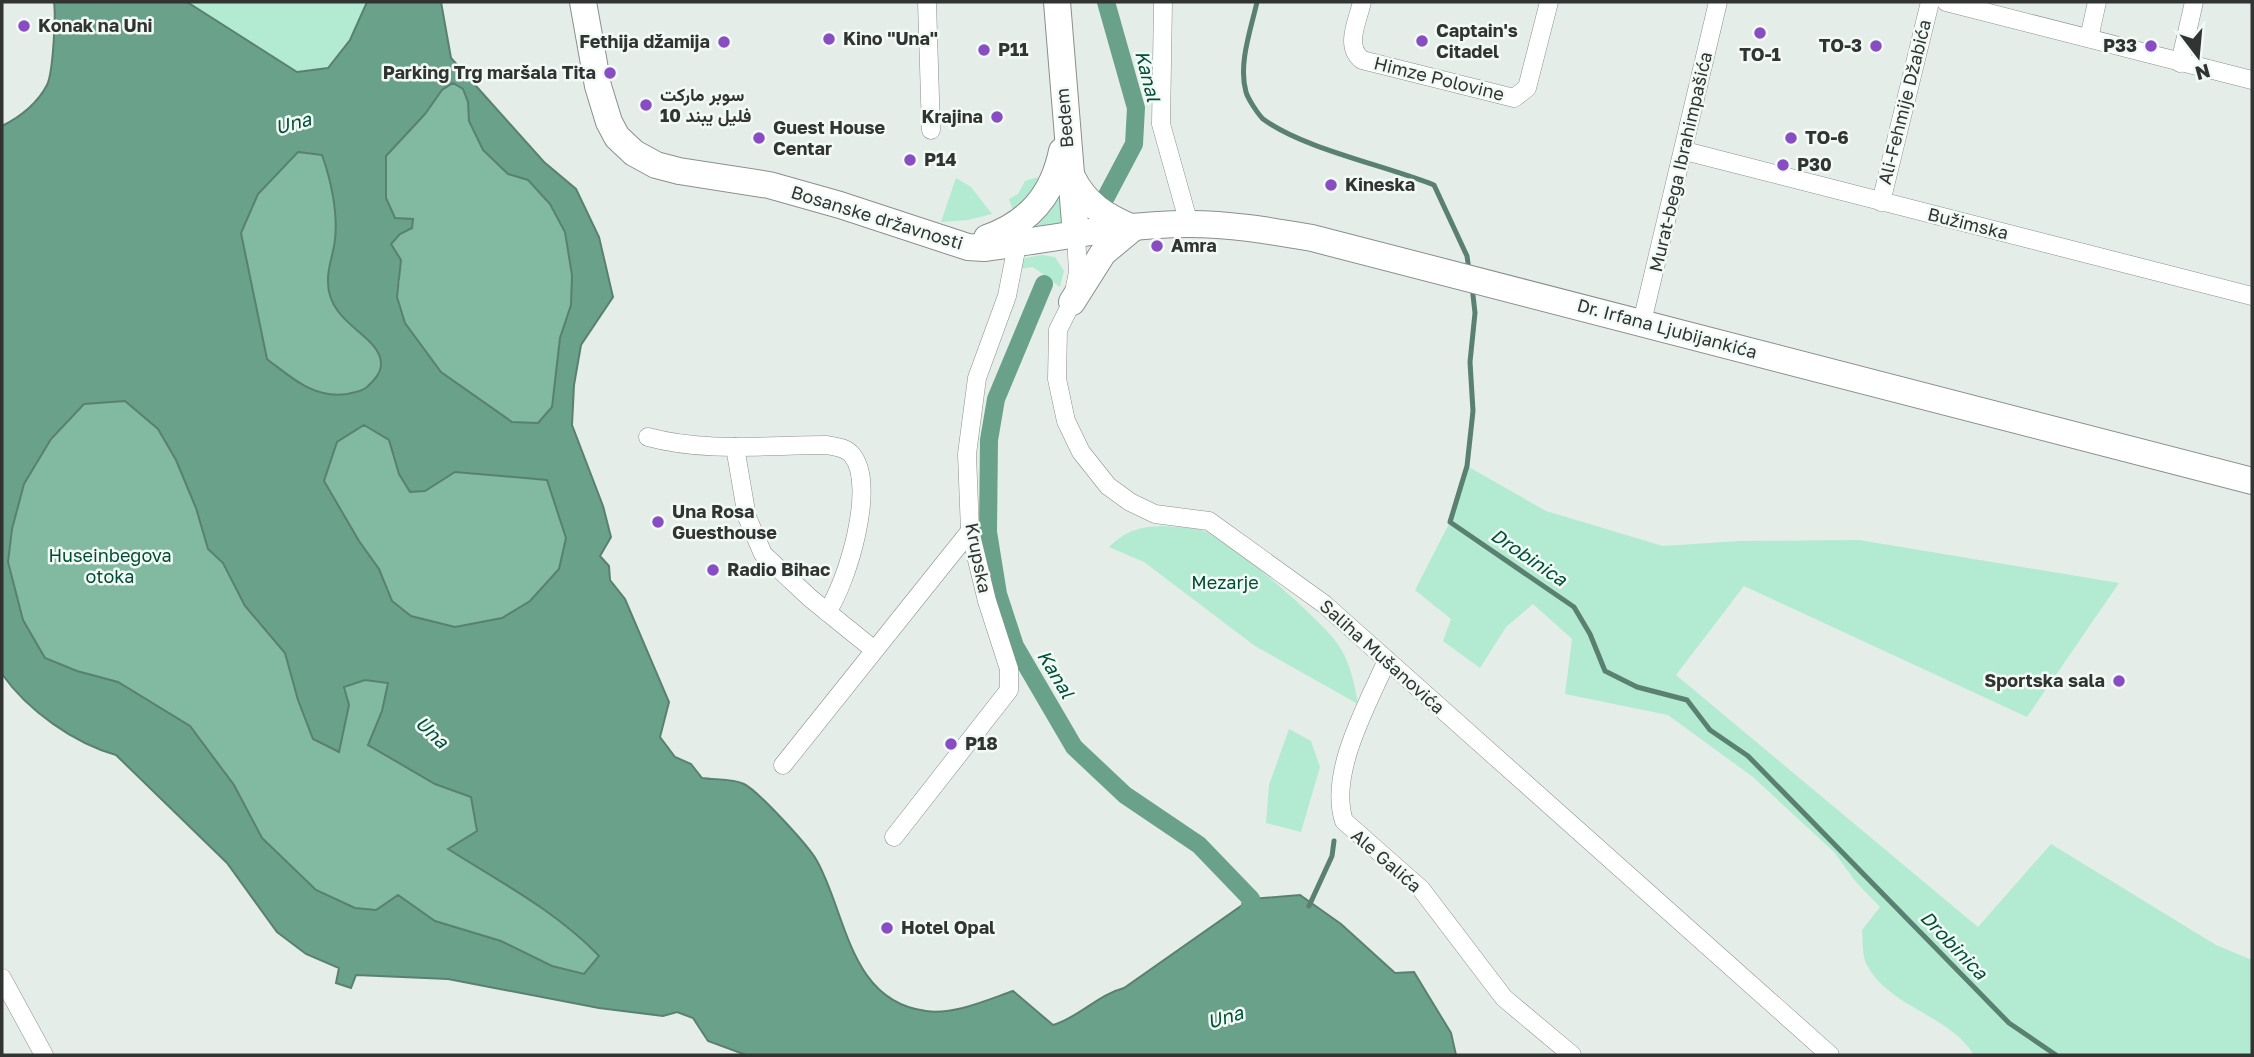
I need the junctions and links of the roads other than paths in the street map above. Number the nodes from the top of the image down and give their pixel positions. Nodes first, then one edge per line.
1 (583, 2) edge
2 (927, 2) edge
3 (1057, 2) edge
4 (1163, 2) edge
5 (1362, 2) edge
6 (1549, 2) edge
7 (1718, 2) edge
8 (1930, 2) edge
9 (1946, 2) edge
10 (2097, 2) edge
11 (2194, 2) edge
12 (2089, 38) junction
13 (2180, 63) junction
14 (2252, 80) edge
15 (931, 130) dead end
16 (1066, 132) junction
17 (1685, 151) junction
18 (1069, 170) junction
19 (1881, 202) junction
20 (1189, 224) junction
21 (1133, 228) junction
22 (1018, 234) junction
23 (1076, 235) junction
24 (2252, 296) edge
25 (1072, 302) junction
26 (1643, 322) junction
27 (648, 437) dead end
28 (735, 447) junction
29 (2252, 481) edge
30 (971, 531) junction
31 (827, 612) junction
32 (873, 649) junction
33 (1387, 660) junction
34 (783, 765) dead end
35 (894, 836) dead end
36 (2, 978) edge
37 (44, 1055) edge
38 (1572, 1055) edge
39 (1830, 1055) edge

1 - 22 main road, Bosanske državnosti
2 - 15 street
3 - 16 main road, Bedem
4 - 20 street
5 - 6 street, Himze Polovine
7 - 17 street, Murat-bega Ibrahimpašića
8 - 19 street, Ali-Fehmije Džabića
9 - 12 street
10 - 12 street
11 - 13 street
12 - 13 street
13 - 14 street
16 - 18 main road, Bedem
16 - 22 main road
17 - 19 street, Bužimska
17 - 26 street, Murat-bega Ibrahimpašića
18 - 21 main road
18 - 23 main road, Bedem
19 - 24 street, Bužimska
20 - 21 main road, Dr. Irfana Ljubijankića
20 - 26 main road, Dr. Irfana Ljubijankića
21 - 23 main road, Dr. Irfana Ljubijankića
21 - 25 main road
22 - 23 main road, Bosanske državnosti
22 - 30 street, Krupska
23 - 25 street, Saliha Mušanovića
25 - 33 street, Saliha Mušanovića
26 - 29 main road, Dr. Irfana Ljubijankića
27 - 28 street
28 - 31 street
28 - 31 street
30 - 32 street
30 - 35 street, Krupska
31 - 32 street
32 - 34 street
33 - 38 street, Ale Galića
33 - 39 street, Saliha Mušanovića
36 - 37 street

